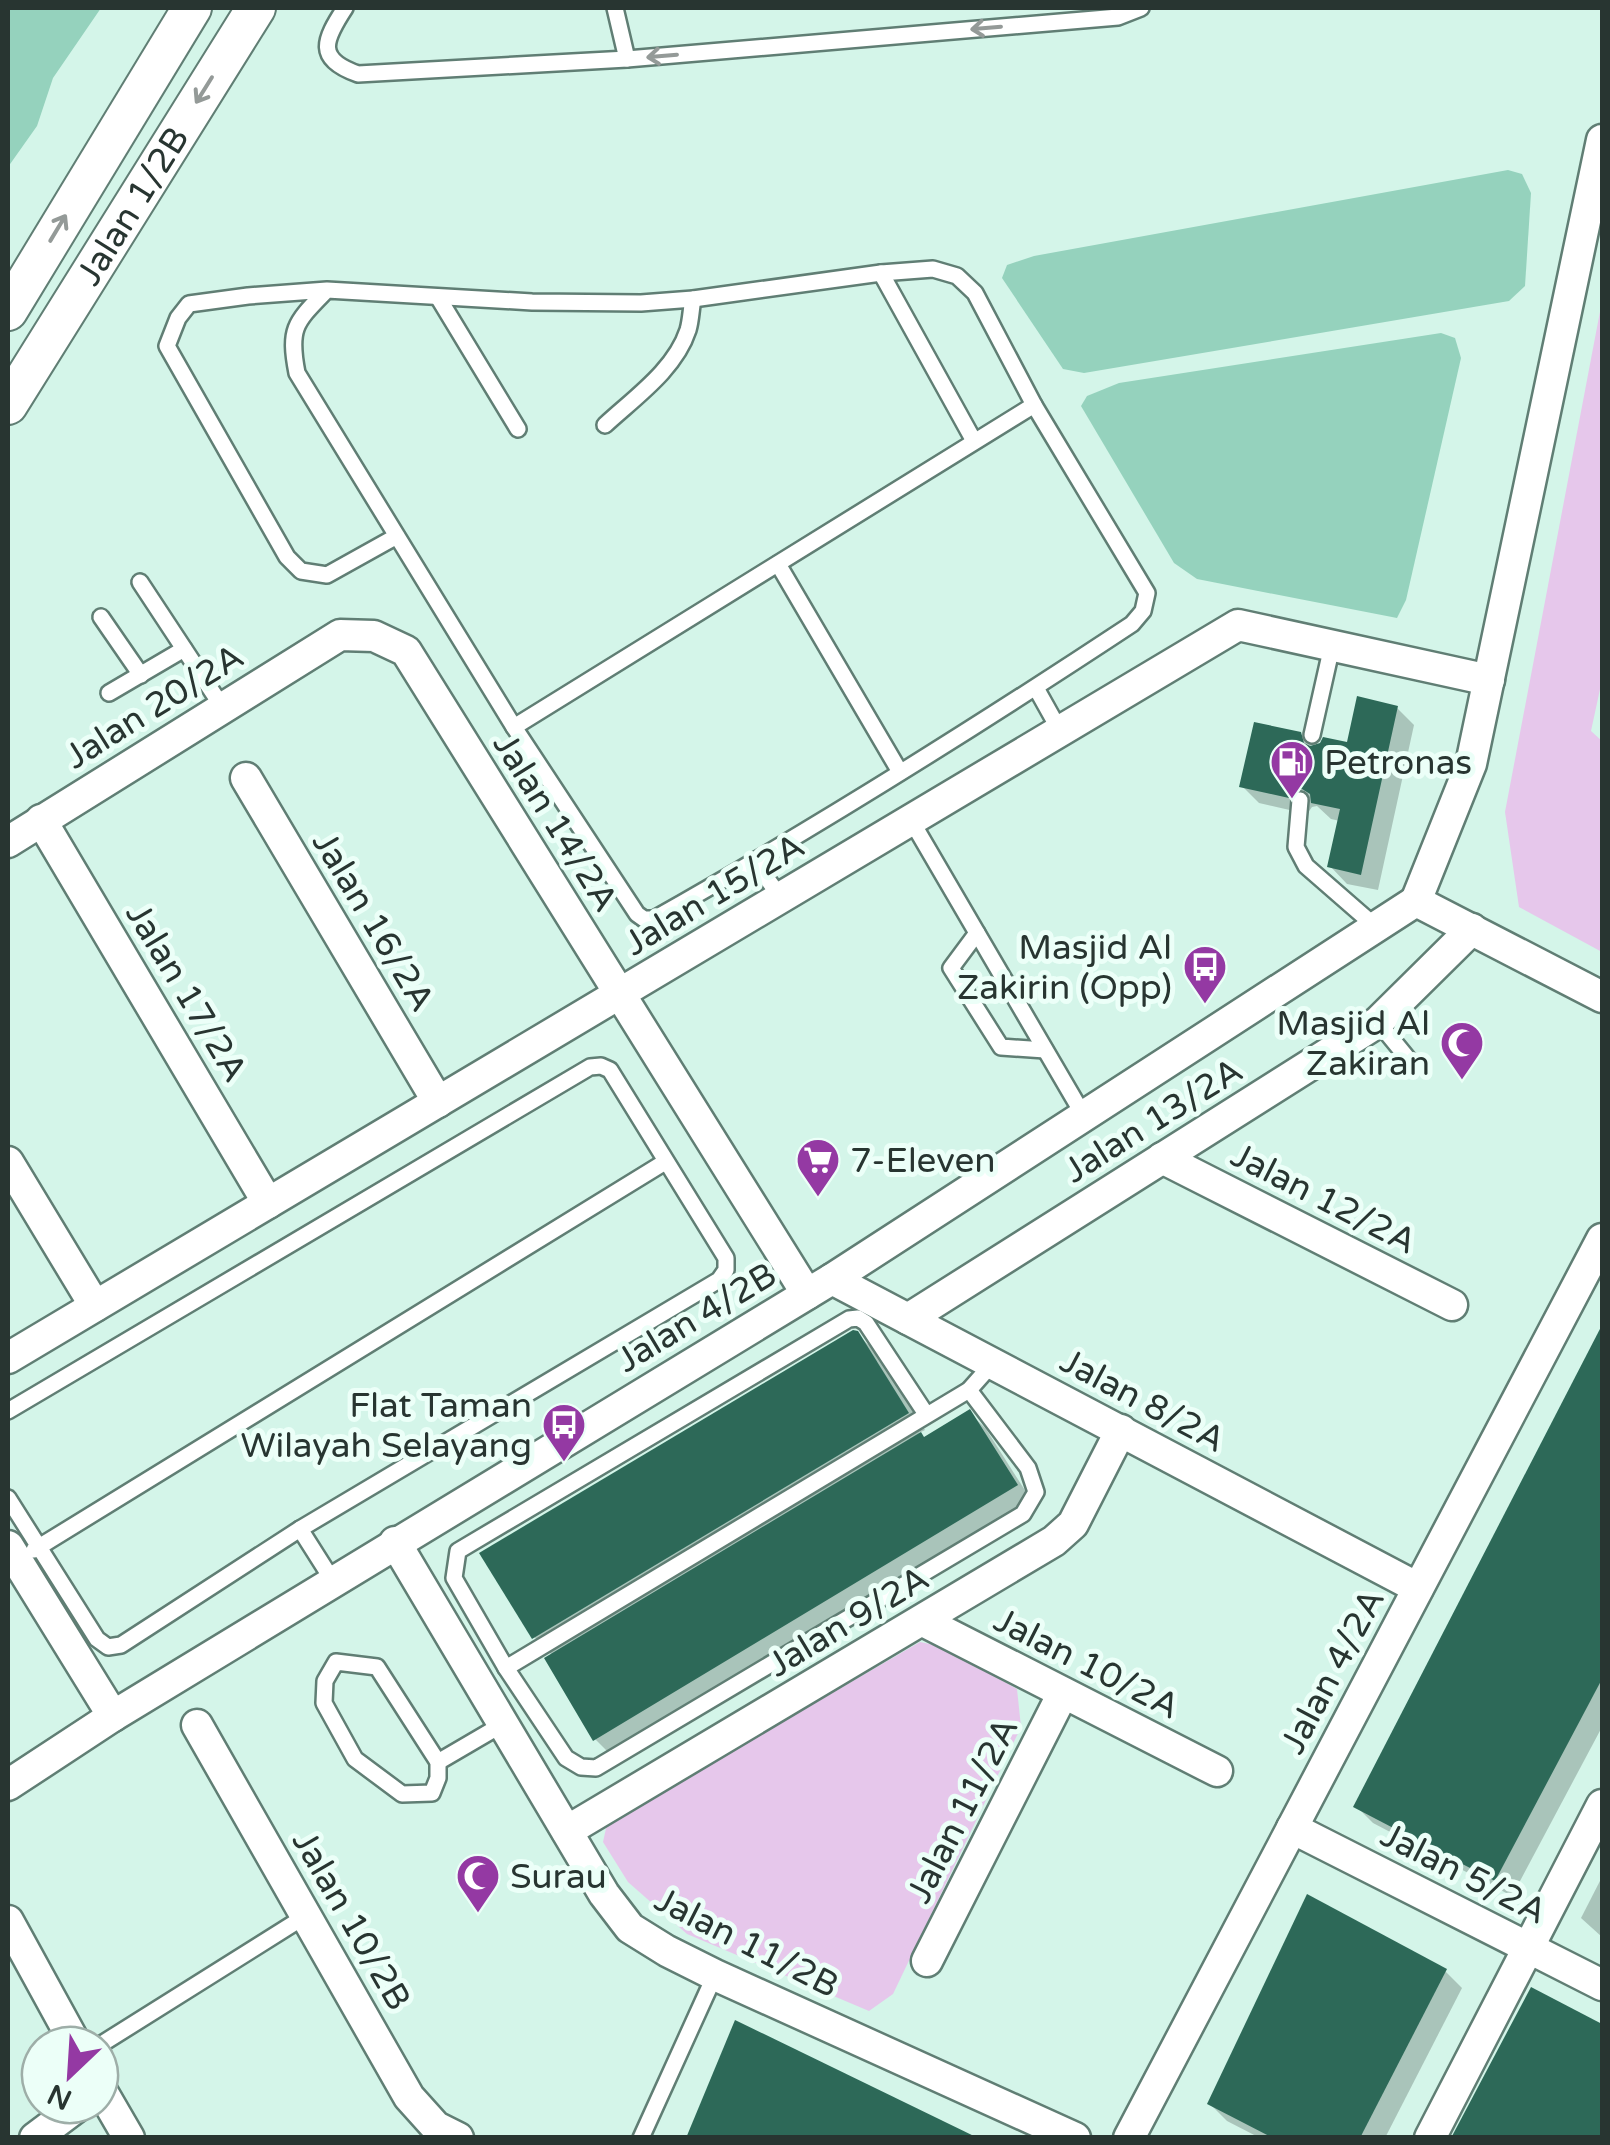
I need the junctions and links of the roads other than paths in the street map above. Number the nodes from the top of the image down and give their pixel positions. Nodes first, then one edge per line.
1 (192, 8) edge
2 (256, 8) edge
3 (345, 8) edge
4 (615, 8) edge
5 (1142, 8) edge
6 (627, 59) junction
7 (1602, 140) edge
8 (881, 273) junction
9 (326, 290) junction
10 (438, 296) junction
11 (693, 299) junction
12 (8, 311) edge
13 (8, 405) edge
14 (1034, 405) junction
15 (605, 425) dead end
16 (518, 429) dead end
17 (974, 441) junction
18 (397, 536) junction
19 (778, 564) junction
20 (140, 582) dead end
21 (102, 617) dead end
22 (340, 635) joint
23 (1332, 646) junction
24 (184, 649) junction
25 (141, 675) junction
26 (1489, 680) junction
27 (1036, 688) junction
28 (110, 693) dead end
29 (223, 708) junction
30 (514, 727) junction
31 (1060, 731) junction
32 (1312, 734) dead end
33 (900, 772) junction
34 (246, 778) dead end
35 (1300, 800) dead end
36 (41, 820) junction
37 (911, 820) junction
38 (8, 842) edge
39 (755, 862) junction
40 (781, 898) junction
41 (1416, 901) junction
42 (1376, 927) junction
43 (1472, 930) junction
44 (977, 933) junction
45 (620, 994) junction
46 (1602, 997) edge
47 (1378, 1022) junction
48 (1045, 1050) junction
49 (1414, 1066) dead end
50 (438, 1102) junction
51 (1084, 1116) junction
52 (1162, 1158) junction
53 (8, 1162) edge
54 (665, 1162) junction
55 (268, 1203) junction
56 (1602, 1239) edge
57 (1593, 1282) edge
58 (819, 1286) junction
59 (95, 1306) junction
60 (1452, 1306) dead end
61 (908, 1319) junction
62 (8, 1358) edge
63 (993, 1363) junction
64 (969, 1390) junction
65 (8, 1411) edge
66 (926, 1414) junction
67 (1121, 1430) junction
68 (8, 1498) edge
69 (300, 1528) junction
70 (395, 1542) junction
71 (21, 1552) edge
72 (333, 1581) junction
73 (1418, 1588) junction
74 (923, 1620) junction
75 (506, 1668) junction
76 (1063, 1692) junction
77 (113, 1716) junction
78 (503, 1724) junction
79 (197, 1725) dead end
80 (438, 1762) junction
81 (1217, 1772) dead end
82 (8, 1786) edge
83 (1602, 1805) edge
84 (1292, 1828) junction
85 (567, 1832) junction
86 (307, 1915) junction
87 (8, 1921) edge
88 (1529, 1947) junction
89 (927, 1961) dead end
90 (715, 1975) junction
91 (1602, 1984) edge
92 (65, 2025) edge
93 (120, 2033) edge
94 (458, 2138) edge
95 (641, 2138) edge
96 (1075, 2138) edge
97 (1129, 2138) edge
98 (1430, 2138) edge

12 -> 1 street, Jalan 1/2B
2 -> 13 street, Jalan 1/2B
3 - 6 lane
4 - 6 lane
5 -> 6 lane
7 - 26 street
8 - 11 lane
8 - 14 lane
8 - 17 lane
9 - 10 lane
9 - 18 lane
9 - 18 lane
10 - 11 lane
10 - 16 lane
11 - 15 lane
14 - 17 lane
14 - 27 lane
17 - 19 lane
18 - 30 lane
19 - 30 lane
19 - 33 lane
20 - 24 lane
21 - 25 lane
22 - 29 street, Jalan 20/2A
22 - 45 street, Jalan 14/2A
23 - 26 street, Jalan 15/2A
23 - 31 street, Jalan 15/2A
23 - 32 lane
24 - 25 lane
24 - 29 lane
25 - 28 lane
26 - 41 street
27 - 31 lane
27 - 33 lane
29 - 36 street, Jalan 20/2A
30 - 39 lane
31 - 37 street, Jalan 15/2A
33 - 39 lane
34 - 50 street, Jalan 16/2A
35 - 42 lane
36 - 38 street, Jalan 20/2A
36 - 55 street, Jalan 17/2A
37 - 40 street, Jalan 15/2A
37 - 44 lane
39 - 40 lane
40 - 45 street, Jalan 15/2A
41 - 42 street, Jalan 4/2B
41 - 43 street
42 - 51 street, Jalan 4/2B
43 - 46 street
43 - 47 street, Jalan 13/2A
44 - 48 lane
44 - 48 lane
45 - 50 street, Jalan 15/2A
45 - 58 street, Jalan 14/2A
47 - 49 lane
47 - 52 street, Jalan 13/2A
48 - 51 lane
50 - 55 street, Jalan 15/2A
51 - 58 street, Jalan 4/2B
52 - 60 street, Jalan 12/2A
52 - 61 street, Jalan 13/2A
53 - 59 street
54 - 65 lane
54 - 69 lane
54 - 71 lane
55 - 59 street, Jalan 15/2A
56 - 57 street, Jalan 4/2A
57 - 73 street, Jalan 4/2A
58 - 61 street, Jalan 8/2A
58 - 70 street, Jalan 4/2B
59 - 62 street, Jalan 15/2A
61 - 63 street, Jalan 8/2A
63 - 64 lane
63 - 67 street, Jalan 8/2A
64 - 66 lane
64 - 75 lane
66 - 75 lane
66 - 75 lane
67 - 73 street, Jalan 8/2A
67 - 74 street, Jalan 9/2A
68 - 71 lane
69 - 71 lane
69 - 72 lane
70 - 72 street, Jalan 4/2B
70 - 78 street, Jalan 11/2B
71 - 77 street
72 - 77 street, Jalan 4/2B
73 - 84 street, Jalan 4/2A
74 - 76 street, Jalan 10/2A
74 - 85 street, Jalan 9/2A
76 - 81 street, Jalan 10/2A
76 - 89 street, Jalan 11/2A
77 - 82 street, Jalan 4/2B
78 - 80 lane
78 - 85 street, Jalan 11/2B
79 - 86 street, Jalan 10/2B
80 - 80 lane
83 - 88 street
84 - 88 street, Jalan 5/2A
84 - 97 street, Jalan 4/2A
85 - 90 street, Jalan 11/2B
86 - 93 lane
86 - 94 street, Jalan 10/2B
87 - 92 street
88 - 91 street, Jalan 5/2A
88 - 98 street
90 - 95 lane
90 - 96 street, Jalan 11/2B

